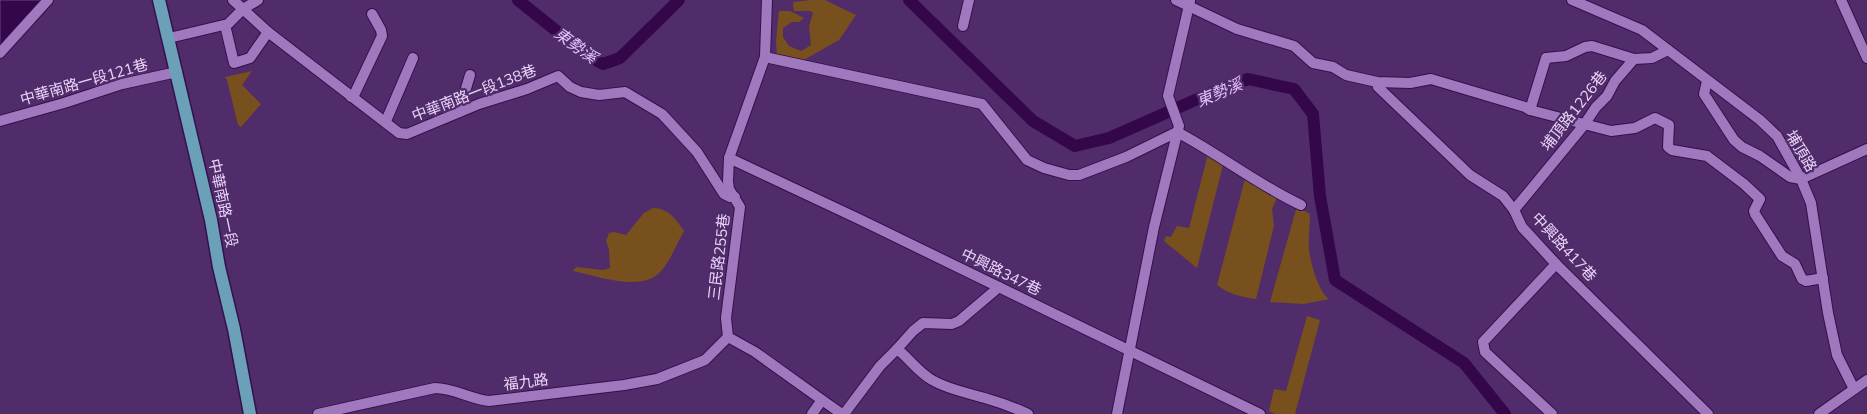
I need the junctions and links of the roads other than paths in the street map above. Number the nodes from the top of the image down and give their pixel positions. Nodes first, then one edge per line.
1 (48, 0) edge
2 (161, 0) edge
3 (233, 0) edge
4 (258, 0) edge
5 (766, 0) edge
6 (969, 0) edge
7 (1176, 0) edge
8 (1572, 0) edge
9 (1841, 0) edge
10 (1190, 3) edge
11 (243, 9) junction
12 (372, 14) dead end
13 (225, 25) junction
14 (963, 26) dead end
15 (268, 32) junction
16 (169, 38) junction
17 (1668, 50) junction
18 (0, 53) edge
19 (765, 56) junction
20 (412, 58) dead end
21 (1867, 58) edge
22 (1634, 59) junction
23 (177, 72) junction
24 (470, 75) dead end
25 (1707, 81) junction
26 (1377, 82) junction
27 (351, 97) junction
28 (1530, 110) junction
29 (459, 112) junction
30 (0, 121) edge
31 (386, 121) junction
32 (1584, 125) junction
33 (1178, 129) junction
34 (1867, 149) edge
35 (729, 158) junction
36 (1801, 179) junction
37 (735, 197) junction
38 (1301, 205) dead end
39 (1514, 210) junction
40 (1556, 264) junction
41 (1822, 278) junction
42 (999, 287) junction
43 (728, 337) junction
44 (896, 349) junction
45 (1129, 350) junction
46 (1867, 380) edge
47 (1854, 389) junction
48 (822, 400) junction
49 (1705, 413) edge
50 (250, 414) edge
51 (318, 414) edge
52 (812, 414) edge
53 (843, 414) edge
54 (1028, 414) edge
55 (1117, 414) edge
56 (1260, 414) edge
57 (1552, 414) edge
58 (1818, 414) edge

1 - 18 street
2 - 16 main road, 中華南路一段
3 - 11 street, 中華南路一段138巷
4 - 11 street
5 - 19 street, 三民路255巷
6 - 14 street
7 - 10 street
8 - 17 street, 埔頂路
9 - 21 street
10 - 26 street
10 - 33 street
11 - 13 street
11 - 15 street, 中華南路一段138巷
12 - 27 street
13 - 15 street
13 - 16 street
15 - 27 street, 中華南路一段138巷
16 - 23 main road, 中華南路一段
17 - 22 street
17 - 25 street, 埔頂路
19 - 33 street
19 - 35 street, 三民路255巷
20 - 31 street
22 - 28 street
22 - 32 street, 埔頂路1226巷
23 - 30 street, 中華南路一段121巷
23 - 50 main road, 中華南路一段
24 - 29 street
25 - 36 street, 埔頂路
25 - 36 street
26 - 28 street
26 - 39 street, 中興路417巷
27 - 31 street, 中華南路一段138巷
28 - 32 street
29 - 31 street, 中華南路一段138巷
29 - 37 street, 中華南路一段138巷
32 - 39 street, 埔頂路1226巷
32 - 41 street
33 - 38 street
33 - 45 street
34 - 36 street
35 - 37 street, 三民路255巷
35 - 42 street, 中興路347巷
36 - 41 street, 埔頂路
37 - 43 street, 三民路255巷
39 - 40 street, 中興路417巷
40 - 49 street, 中興路417巷
40 - 57 street
41 - 47 street, 埔頂路
42 - 44 street
42 - 45 street, 中興路347巷
43 - 48 street
43 - 51 street, 福九路
44 - 53 street
44 - 54 street
45 - 55 street
45 - 56 street, 中興路347巷
46 - 47 street
47 - 58 street
48 - 52 street
48 - 53 street

